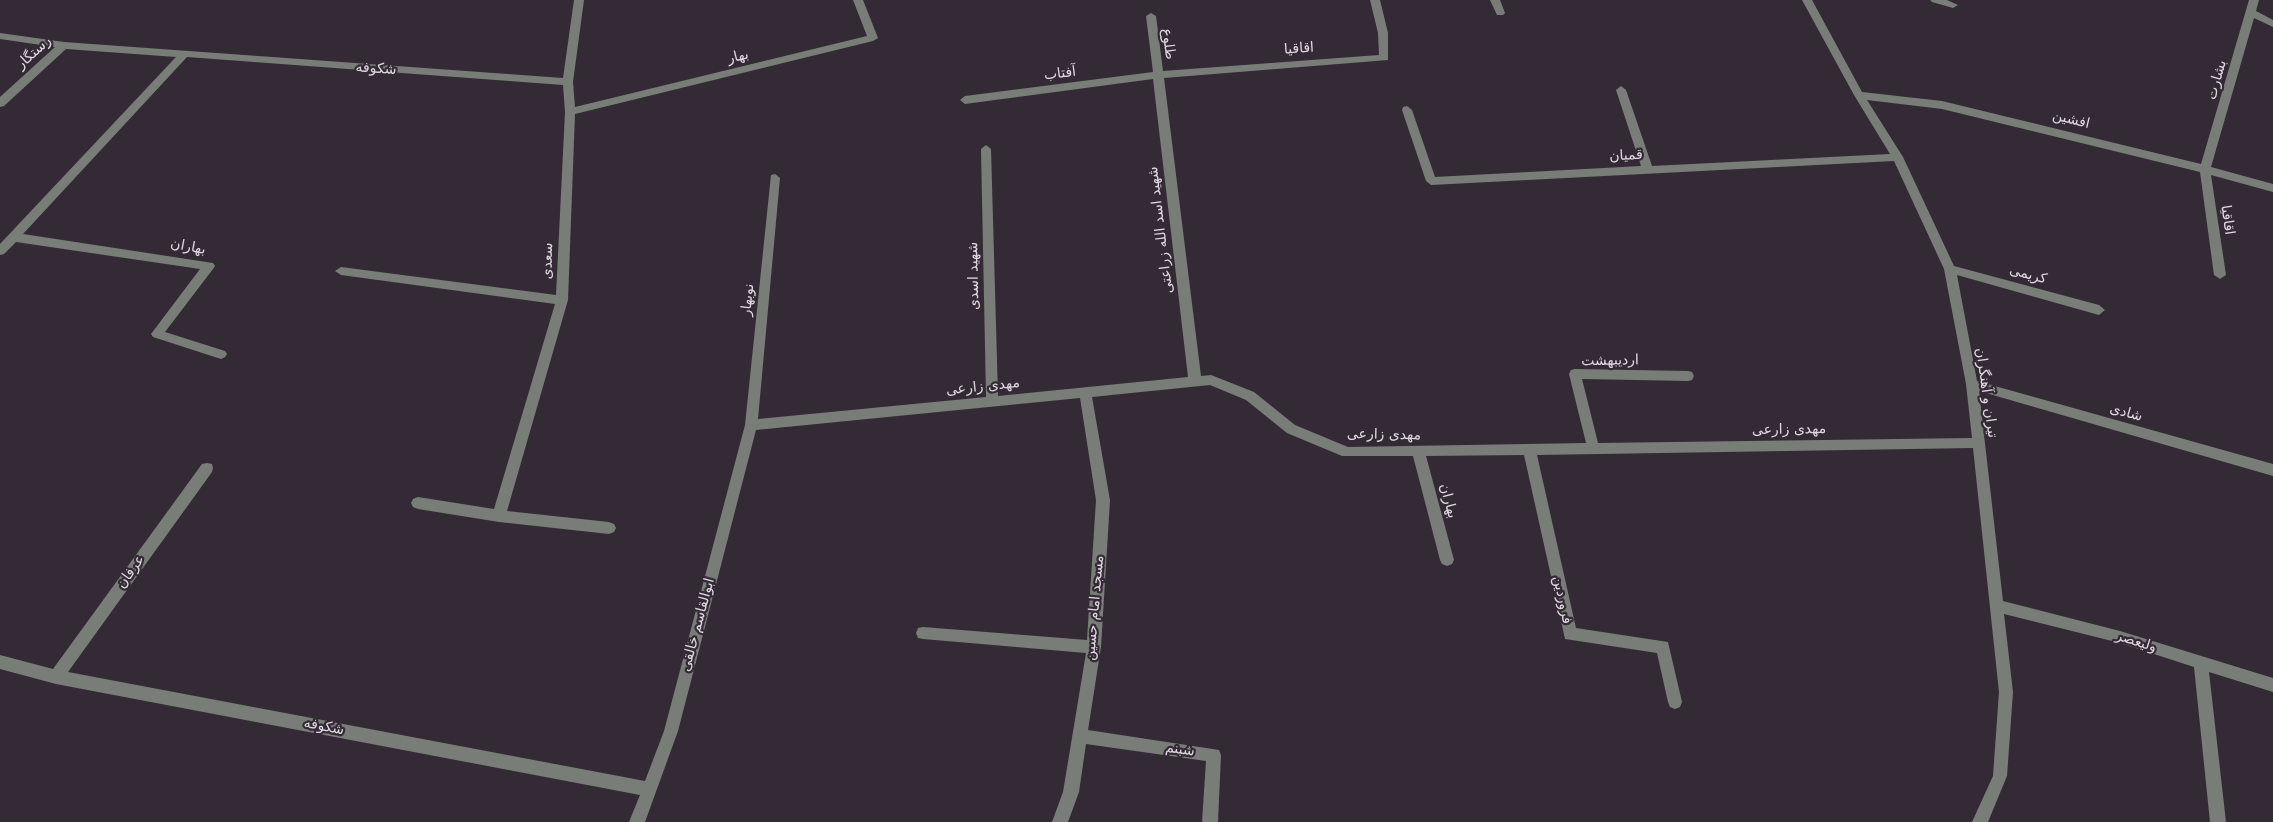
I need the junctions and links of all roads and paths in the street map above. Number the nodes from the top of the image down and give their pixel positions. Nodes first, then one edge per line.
1 (579, 0) edge
2 (858, 0) edge
3 (1375, 0) edge
4 (1495, 0) edge
5 (1807, 0) edge
6 (1935, 0) edge
7 (2254, 0) edge
8 (1953, 5) dead end
9 (1500, 13) dead end
10 (2251, 13) junction
11 (1151, 16) dead end
12 (2273, 24) edge
13 (0, 36) edge
14 (64, 45) junction
15 (184, 54) junction
16 (1158, 75) junction
17 (568, 82) junction
18 (1621, 90) dead end
19 (1859, 95) junction
20 (965, 100) dead end
21 (0, 103) edge
22 (1407, 110) dead end
23 (570, 112) junction
24 (986, 149) dead end
25 (1898, 157) junction
26 (2205, 169) junction
27 (1648, 170) junction
28 (775, 178) dead end
29 (2273, 188) edge
30 (13, 237) junction
31 (0, 251) edge
32 (1950, 269) junction
33 (341, 271) dead end
34 (2220, 275) dead end
35 (562, 300) junction
36 (2098, 310) dead end
37 (221, 354) dead end
38 (1688, 376) dead end
39 (1195, 381) junction
40 (1972, 384) junction
41 (1085, 392) junction
42 (992, 401) junction
43 (751, 424) junction
44 (1979, 443) junction
45 (1593, 447) junction
46 (1529, 449) junction
47 (1418, 451) junction
48 (207, 468) dead end
49 (2273, 470) edge
50 (418, 503) dead end
51 (500, 516) junction
52 (609, 528) dead end
53 (1447, 560) dead end
54 (1996, 606) junction
55 (923, 633) dead end
56 (1094, 646) junction
57 (0, 662) edge
58 (2201, 662) junction
59 (56, 677) junction
60 (2273, 685) edge
61 (1675, 702) dead end
62 (1080, 736) junction
63 (649, 789) junction
64 (637, 822) edge
65 (1060, 822) edge
66 (1210, 822) edge
67 (1980, 822) edge
68 (2218, 822) edge

1 - 17 street, سعدی
2 - 23 street, بهار
3 - 16 street, اقاقیا
4 - 9 street
5 - 19 street, تیران و آهنگران
6 - 8 street
7 - 10 street, بشارت
10 - 12 street
10 - 26 street, بشارت
11 - 16 street, طلوع
13 - 14 street, شکوفه
14 - 15 street, شکوفه
14 - 21 street, رستگار
15 - 17 street, شکوفه
15 - 30 street
16 - 20 street, آفتاب
16 - 39 street, شهید اسد الله زراعتی
17 - 23 street, سعدی
18 - 27 street
19 - 25 street, تیران و آهنگران
19 - 26 street, افشین
22 - 27 street, قمیان
23 - 35 street, سعدی
24 - 42 street, شهید اسدی
25 - 27 street, قمیان
25 - 32 street, تیران و آهنگران
26 - 29 street, افشین
26 - 34 street, اقاقیا
28 - 43 street, نوبهار
30 - 31 street
30 - 37 street, بهاران
32 - 36 street, کریمی
32 - 40 street, تیران و آهنگران
33 - 35 street
35 - 51 street, سعدی
38 - 45 street, اردیبهشت
39 - 41 street, مهدی زارعی
39 - 47 street, مهدی زارعی
40 - 44 street, تیران و آهنگران
40 - 49 street, شادی
41 - 42 street, مهدی زارعی
41 - 56 street, مسجد امام حسین
42 - 43 street, مهدی زارعی
43 - 63 street, ابوالقاسم خالقی
44 - 45 street, مهدی زارعی
44 - 54 street, تیران و آهنگران
45 - 46 street, مهدی زارعی
46 - 47 street, مهدی زارعی
46 - 61 street, فروردین
47 - 53 street, بهاران
48 - 59 street, عرفان
50 - 51 street
51 - 52 street
54 - 58 street, ولیعصر
54 - 67 street, تیران و آهنگران
55 - 56 street
56 - 62 street, مسجد امام حسین
57 - 59 street, شکوفه
58 - 60 street, ولیعصر
58 - 68 street
59 - 63 street, شکوفه
62 - 65 street, مسجد امام حسین
62 - 66 street, شبنم
63 - 64 street, ابوالقاسم خالقی

